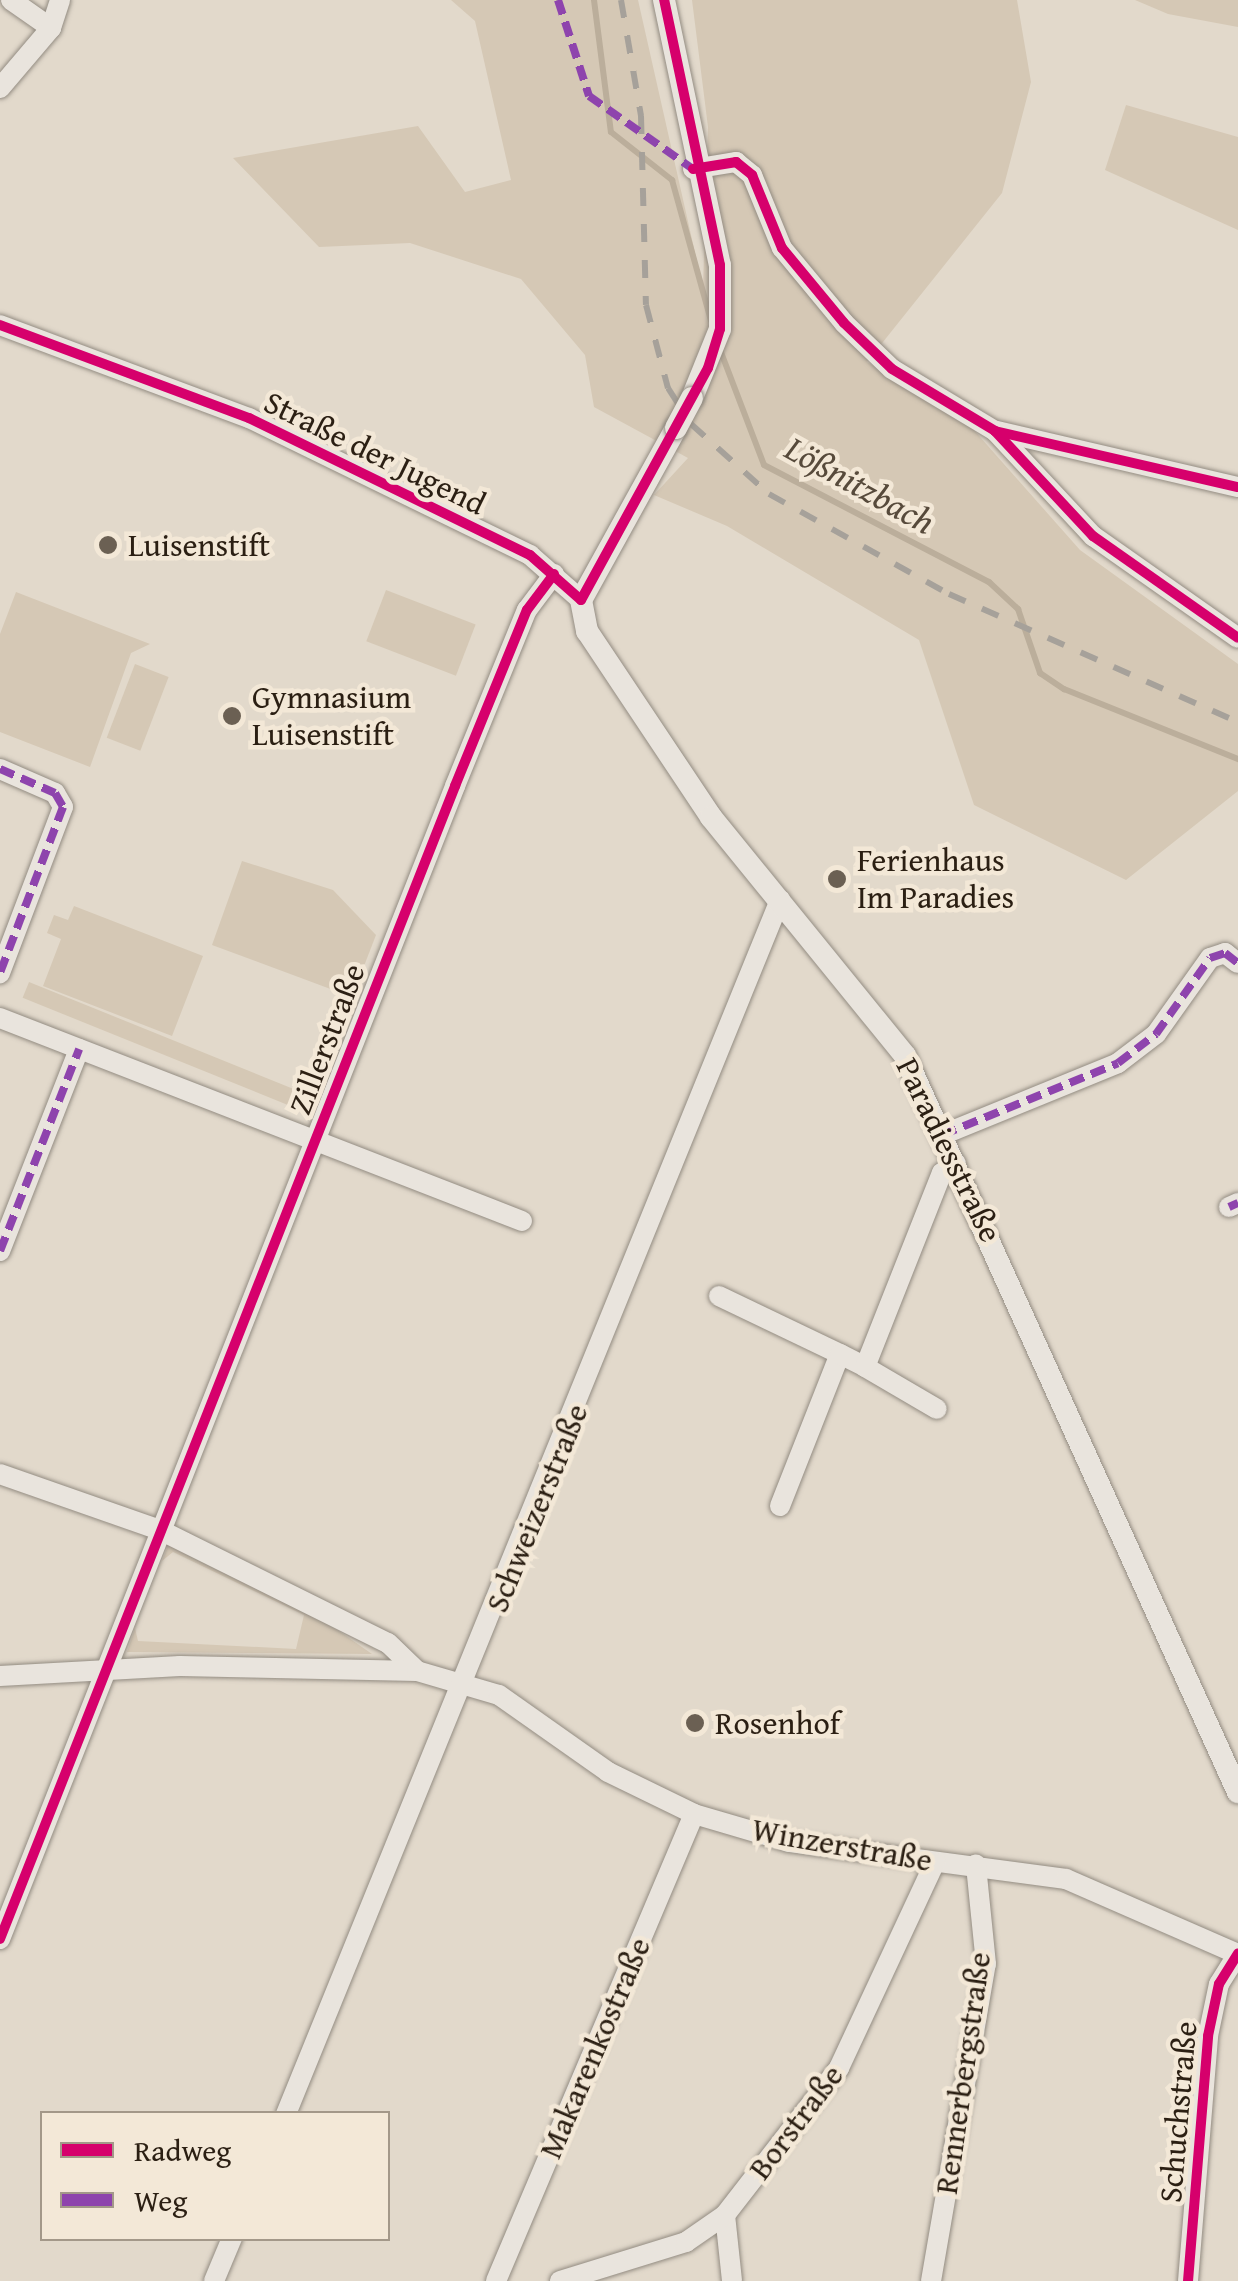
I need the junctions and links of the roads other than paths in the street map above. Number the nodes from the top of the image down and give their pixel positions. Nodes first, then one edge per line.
1 (11, 0) edge
2 (60, 0) edge
3 (664, 0) edge
4 (51, 28) junction
5 (0, 88) edge
6 (693, 168) junction
7 (0, 324) edge
8 (995, 431) junction
9 (1238, 487) edge
10 (554, 574) junction
11 (581, 600) junction
12 (1238, 638) edge
13 (0, 769) edge
14 (780, 900) junction
15 (1238, 963) edge
16 (0, 973) edge
17 (0, 1018) edge
18 (79, 1049) junction
19 (942, 1135) junction
20 (314, 1139) junction
21 (956, 1164) junction
22 (522, 1221) dead end
23 (0, 1252) edge
24 (720, 1296) dead end
25 (840, 1354) junction
26 (865, 1367) junction
27 (937, 1408) dead end
28 (0, 1474) edge
29 (780, 1506) dead end
30 (160, 1530) junction
31 (105, 1670) junction
32 (417, 1671) junction
33 (0, 1676) edge
34 (468, 1682) junction
35 (1238, 1792) edge
36 (694, 1814) junction
37 (935, 1862) junction
38 (976, 1865) junction
39 (0, 1939) edge
40 (1238, 1953) edge
41 (287, 2111) edge
42 (725, 2216) junction
43 (231, 2241) edge
44 (214, 2281) edge
45 (496, 2281) edge
46 (560, 2281) edge
47 (732, 2281) edge
48 (931, 2281) edge
49 (1188, 2281) edge

1 - 4 street
2 - 4 street
3 - 6 street
4 - 5 street
6 - 8 street
6 - 11 street, bridge
7 - 10 street, Straße der Jugend
8 - 9 street
8 - 12 street
10 - 11 street, Paradiesstraße
10 - 20 street, Zillerstraße
11 - 14 street, Paradiesstraße
13 - 16 street
14 - 19 street, Paradiesstraße
14 - 34 street, Schweizerstraße
15 - 19 street
17 - 18 street
18 - 20 street
18 - 23 street
19 - 21 street, Paradiesstraße
20 - 22 street
20 - 30 street, Zillerstraße
21 - 26 street
21 - 35 street, Paradiesstraße
24 - 25 street
25 - 26 street
25 - 29 street
26 - 27 street
28 - 30 street
30 - 31 street, Zillerstraße
30 - 32 street
31 - 32 street, Winzerstraße
31 - 33 street, Winzerstraße
31 - 39 street
32 - 34 street, Winzerstraße
34 - 36 street, Winzerstraße
34 - 41 street, Schweizerstraße
36 - 37 street, Winzerstraße
36 - 45 street, Makarenkostraße
37 - 38 street, Winzerstraße
37 - 42 street, Borstraße
38 - 40 street, Winzerstraße
38 - 48 street, Rennerbergstraße
40 - 49 street, Schuchstraße
42 - 46 street, Borstraße
42 - 47 street
43 - 44 street

